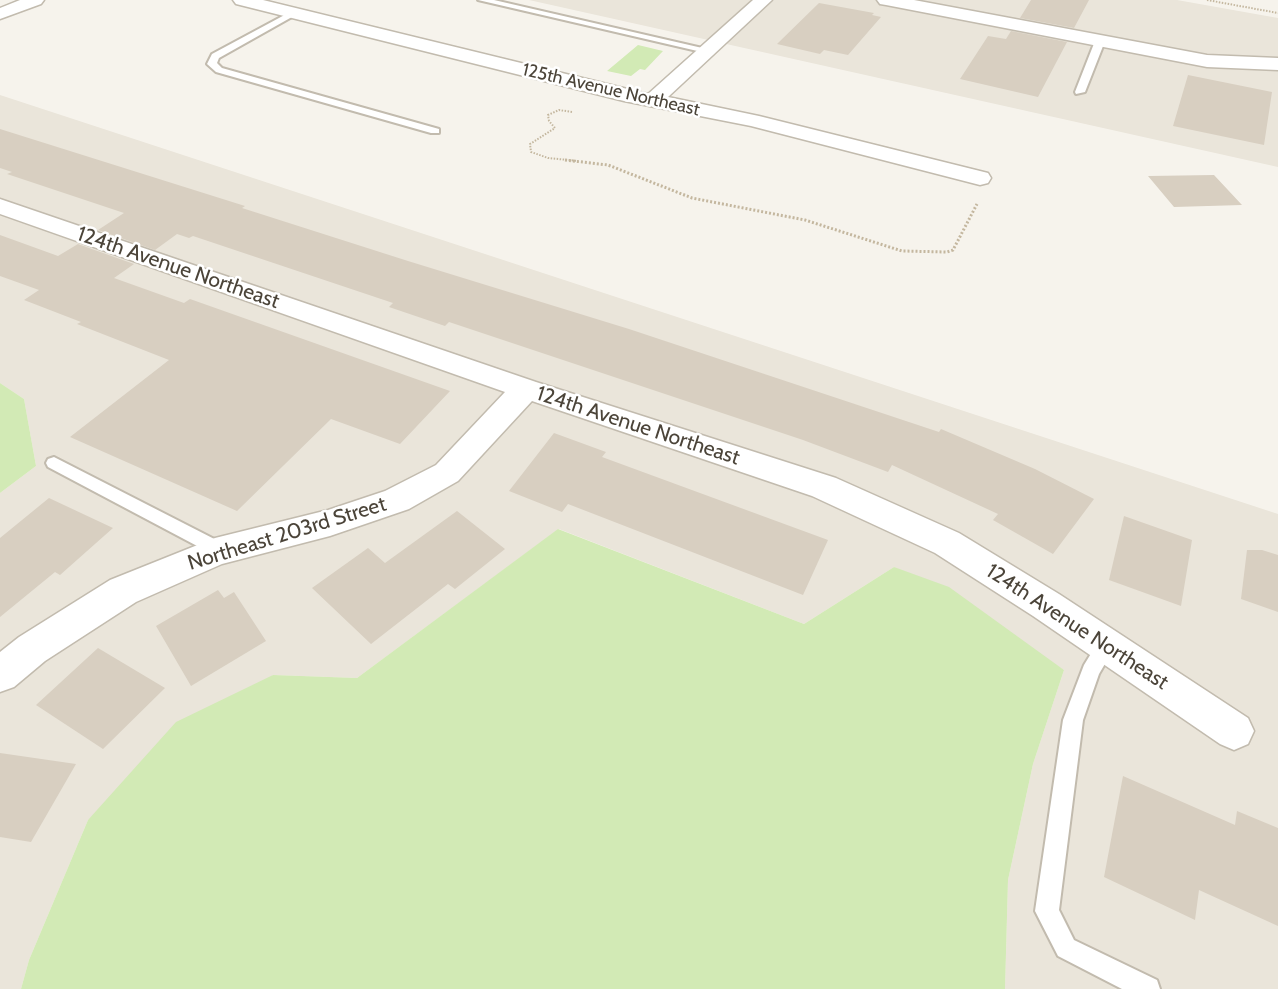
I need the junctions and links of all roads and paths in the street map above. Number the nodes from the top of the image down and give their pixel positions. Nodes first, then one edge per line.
1 (35, 0) edge
2 (242, 0) edge
3 (482, 0) edge
4 (763, 0) edge
5 (886, 0) edge
6 (1207, 0) edge
7 (295, 13) junction
8 (1278, 13) edge
9 (0, 14) edge
10 (1100, 41) junction
11 (706, 50) junction
12 (1278, 64) edge
13 (1080, 92) dead end
14 (652, 101) junction
15 (582, 111) dead end
16 (435, 131) dead end
17 (980, 178) dead end
18 (978, 202) dead end
19 (2, 208) edge
20 (526, 389) junction
21 (54, 463) dead end
22 (222, 551) junction
23 (1107, 645) junction
24 (0, 675) edge
25 (1234, 731) dead end
26 (1148, 989) edge

1 - 9 street
2 - 7 street, 125th Avenue Northeast
3 - 11 lane
4 - 11 street
5 - 10 street
6 - 8 path
7 - 14 street, 125th Avenue Northeast
7 - 16 lane
10 - 12 street
10 - 13 lane
11 - 14 street
14 - 17 street, 125th Avenue Northeast
15 - 18 path
19 - 20 street, 124th Avenue Northeast
20 - 22 street, Northeast 203rd Street
20 - 23 street, 124th Avenue Northeast
21 - 22 lane
22 - 24 street, Northeast 203rd Street
23 - 25 street, 124th Avenue Northeast
23 - 26 lane

